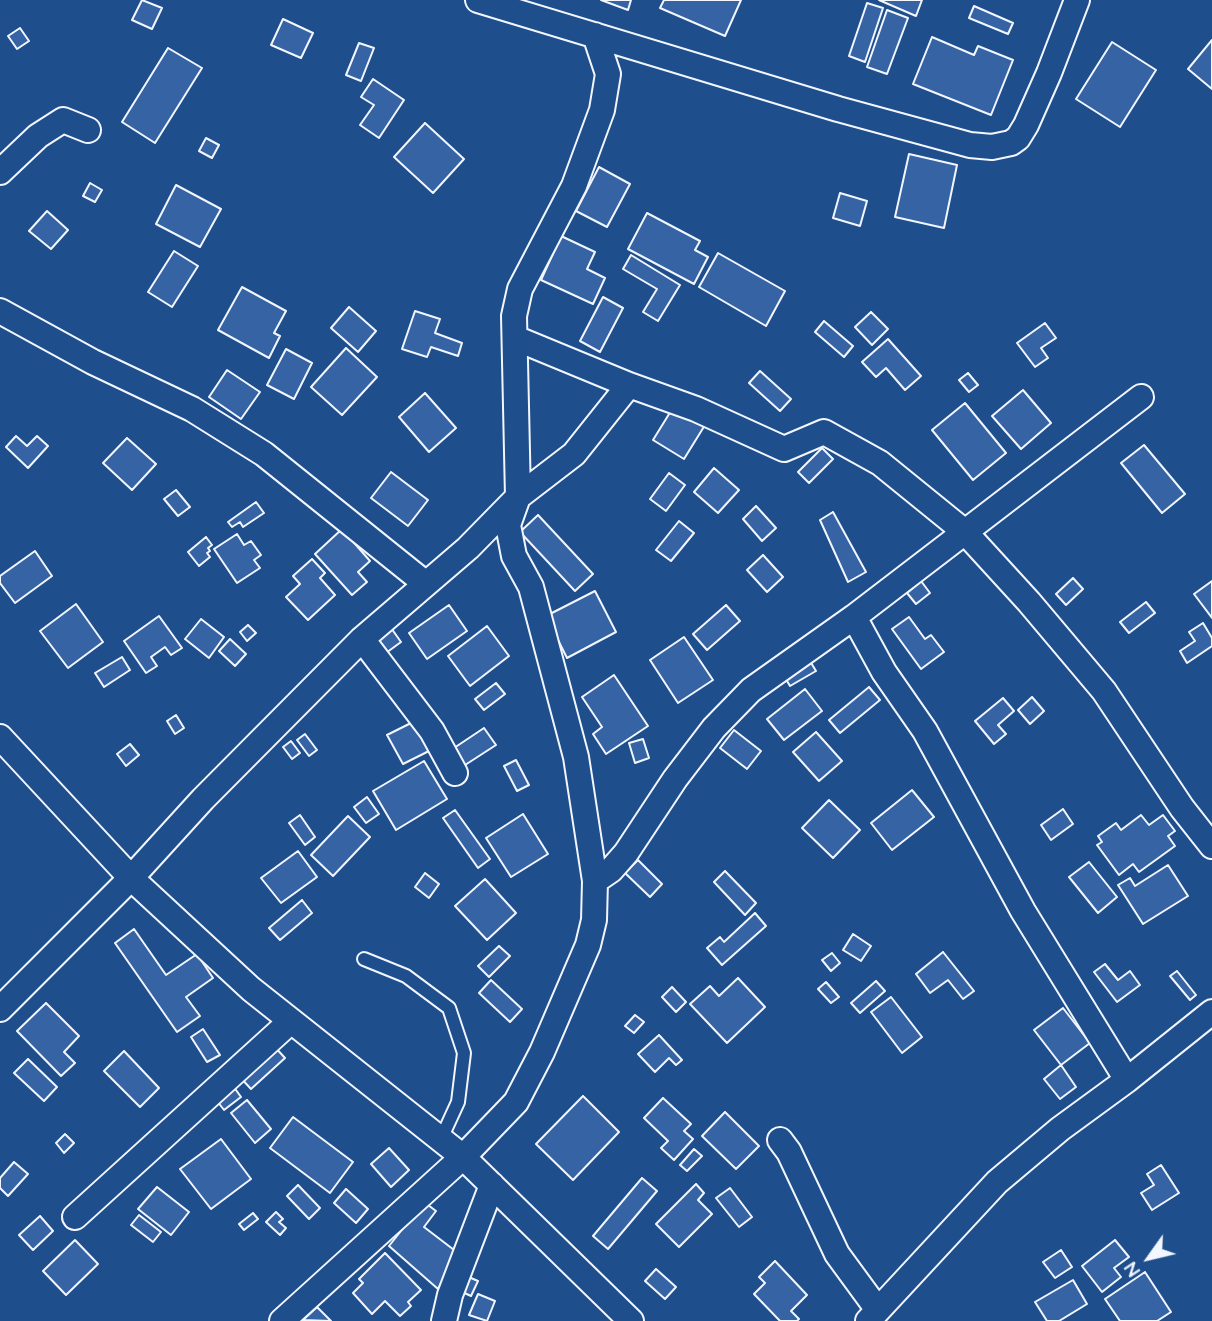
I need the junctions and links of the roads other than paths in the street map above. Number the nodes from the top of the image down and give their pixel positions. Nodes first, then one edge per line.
1 (1077, 0) edge
2 (490, 2) edge
3 (596, 35) junction
4 (633, 47) junction
5 (608, 74) junction
6 (88, 130) dead end
7 (0, 172) edge
8 (0, 311) edge
9 (515, 338) junction
10 (629, 385) junction
11 (1141, 397) dead end
12 (518, 497) junction
13 (965, 532) junction
14 (468, 548) junction
15 (514, 556) junction
16 (426, 584) junction
17 (854, 617) junction
18 (362, 639) junction
19 (0, 737) edge
20 (455, 773) dead end
21 (1212, 846) edge
22 (131, 878) junction
23 (595, 881) junction
24 (364, 958) dead end
25 (0, 1009) edge
26 (1212, 1012) edge
27 (291, 1021) junction
28 (1127, 1080) junction
29 (441, 1139) junction
30 (780, 1140) dead end
31 (463, 1157) junction
32 (492, 1185) junction
33 (75, 1217) dead end
34 (873, 1315) edge
35 (282, 1321) edge
36 (444, 1321) edge
37 (631, 1321) edge

1 - 4 street
2 - 3 street
3 - 4 street
3 - 5 street
4 - 5 street
5 - 9 street
6 - 7 street
8 - 16 street
9 - 10 street
9 - 12 street
10 - 12 street
10 - 13 street
11 - 13 street
12 - 14 street
12 - 15 street
13 - 17 street
13 - 21 street
14 - 15 street
14 - 16 street
15 - 23 street
16 - 18 street
17 - 23 street
17 - 28 street
18 - 20 street
18 - 22 street
19 - 22 street
22 - 25 street
22 - 27 street
23 - 31 street
24 - 29 lane
26 - 28 street
27 - 29 street
27 - 33 street
28 - 34 street
29 - 31 street
30 - 34 street
31 - 32 street
31 - 35 street
32 - 36 street
32 - 37 street

